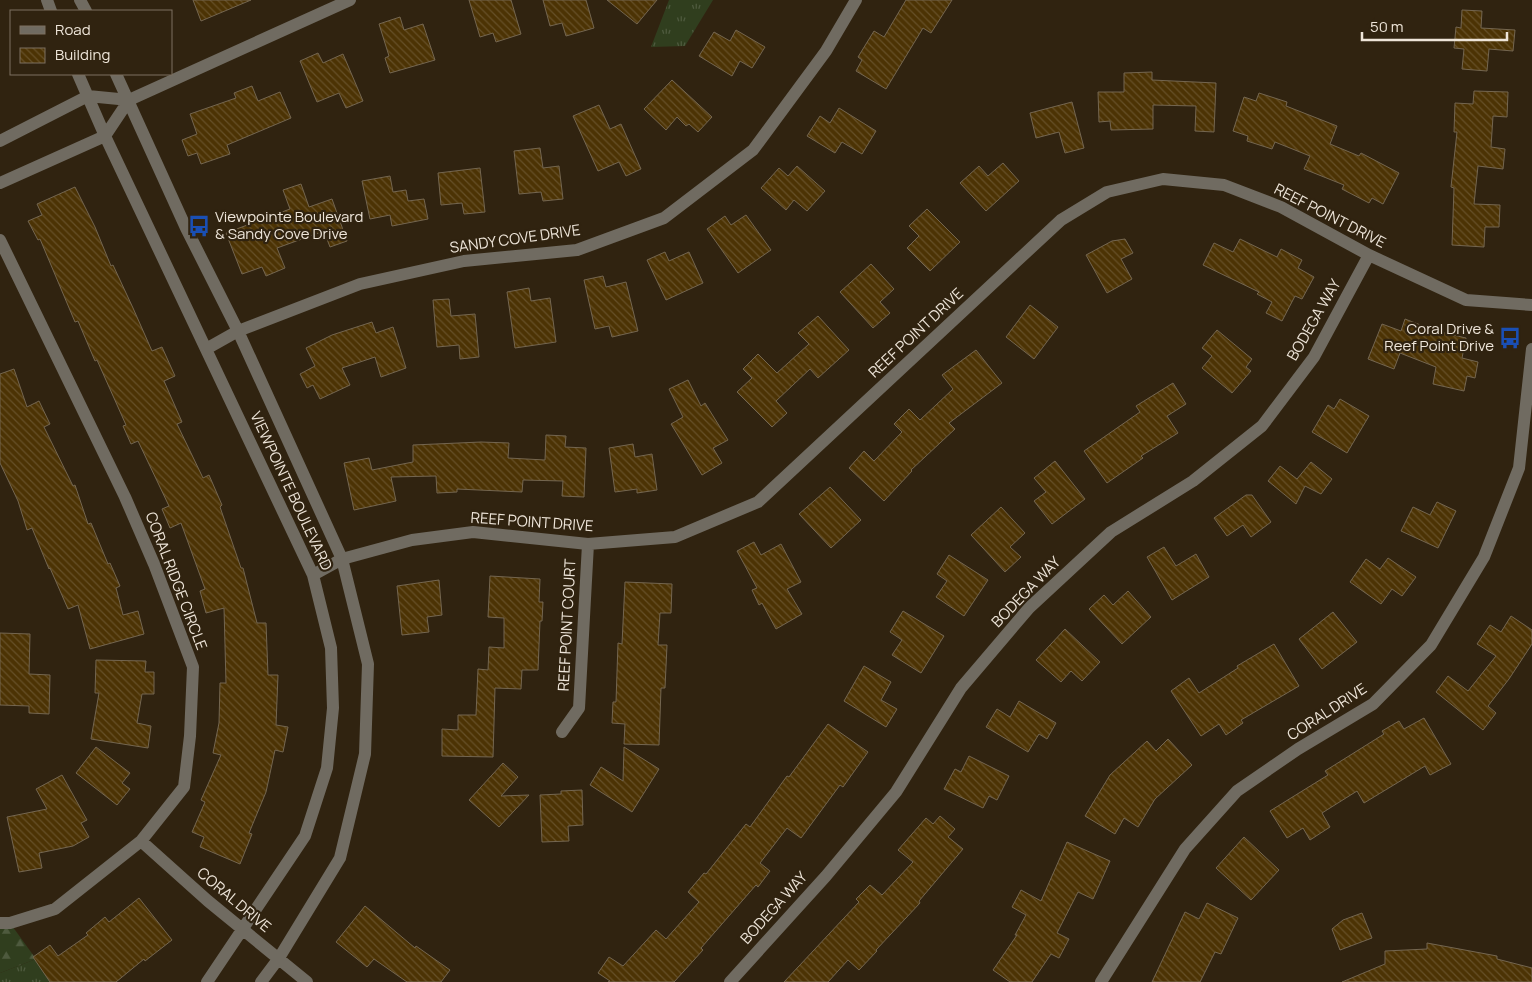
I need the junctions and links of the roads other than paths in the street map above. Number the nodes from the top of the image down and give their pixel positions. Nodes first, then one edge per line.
1 (350, 0) edge
2 (856, 0) edge
3 (78, 75) edge
4 (116, 75) edge
5 (88, 96) junction
6 (129, 100) junction
7 (105, 136) junction
8 (0, 141) edge
9 (0, 183) edge
10 (0, 240) edge
11 (1369, 255) junction
12 (1532, 306) edge
13 (238, 330) junction
14 (206, 349) junction
15 (1532, 349) edge
16 (588, 544) junction
17 (342, 559) junction
18 (313, 575) junction
19 (562, 732) dead end
20 (141, 841) junction
21 (0, 923) edge
22 (243, 929) junction
23 (279, 958) junction
24 (207, 982) edge
25 (261, 982) edge
26 (307, 982) edge
27 (730, 982) edge
28 (1101, 982) edge

1 - 6 street
2 - 13 street, SANDY COVE DRIVE
3 - 5 street, VIEWPOINTE BOULEVARD
4 - 6 street, VIEWPOINTE BOULEVARD
5 - 6 street
5 - 7 street, VIEWPOINTE BOULEVARD
5 - 8 street
6 - 7 street
6 - 13 street, VIEWPOINTE BOULEVARD
7 - 9 street
7 - 14 street, VIEWPOINTE BOULEVARD
10 - 20 street, CORAL RIDGE CIRCLE
11 - 12 street, REEF POINT DRIVE
11 - 16 street, REEF POINT DRIVE
11 - 27 street, BODEGA WAY
13 - 14 street, SANDY COVE DRIVE
13 - 17 street, VIEWPOINTE BOULEVARD
14 - 18 street, VIEWPOINTE BOULEVARD
15 - 28 street, CORAL DRIVE
16 - 17 street, REEF POINT DRIVE
16 - 19 street, REEF POINT COURT
17 - 18 street, REEF POINT DRIVE
17 - 23 street, VIEWPOINTE BOULEVARD
18 - 22 street, VIEWPOINTE BOULEVARD
20 - 21 street, CORAL RIDGE CIRCLE
20 - 22 street, CORAL DRIVE
22 - 23 street, CORAL DRIVE
22 - 24 street, VIEWPOINTE BOULEVARD
23 - 25 street, VIEWPOINTE BOULEVARD
23 - 26 street, CORAL DRIVE

